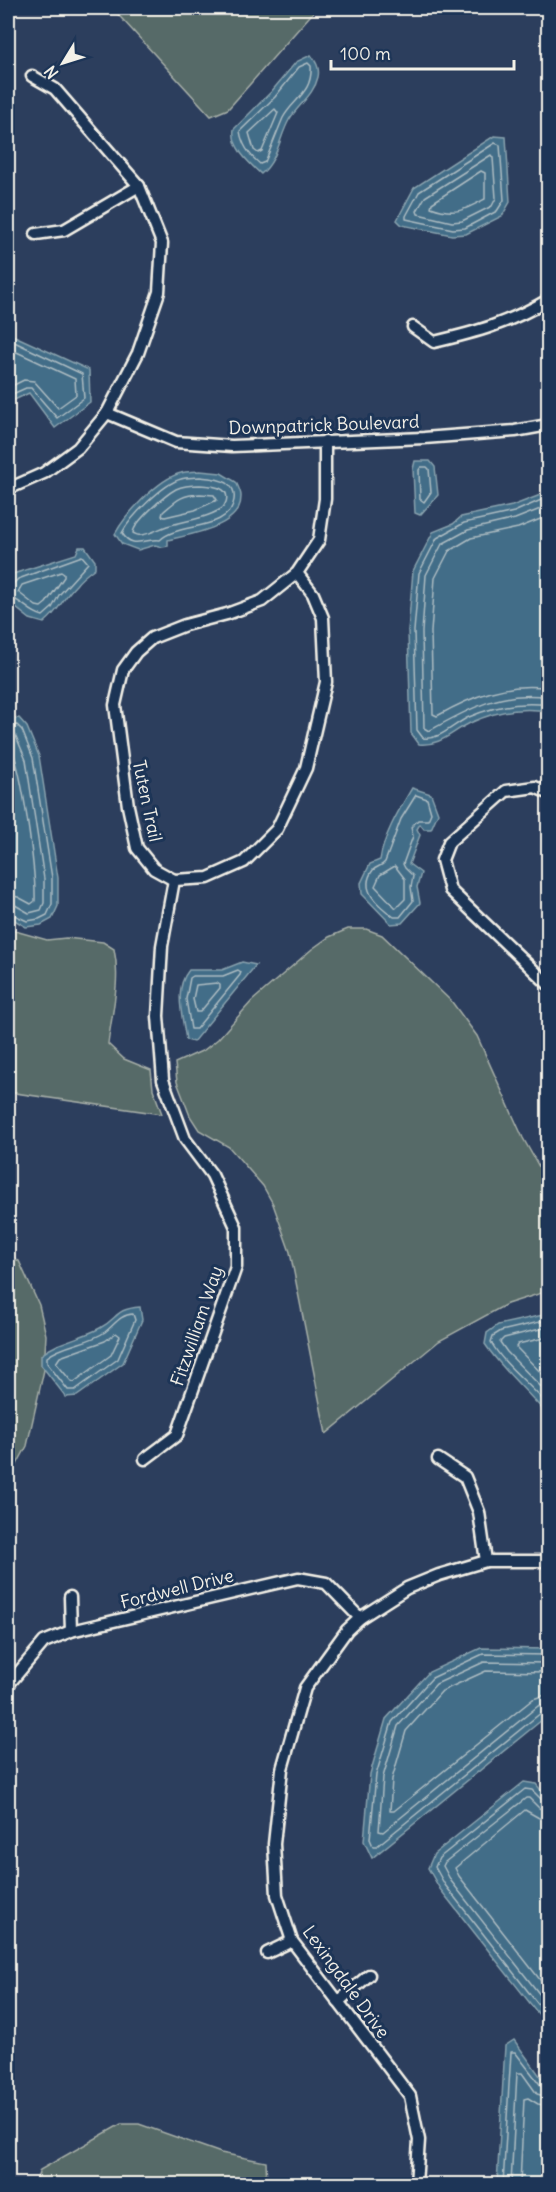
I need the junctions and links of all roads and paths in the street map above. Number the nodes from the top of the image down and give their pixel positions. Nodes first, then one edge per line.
1 (32, 76) dead end
2 (139, 186) junction
3 (36, 234) dead end
4 (549, 300) edge
5 (413, 327) dead end
6 (107, 413) junction
7 (549, 425) edge
8 (325, 441) junction
9 (8, 489) edge
10 (297, 573) junction
11 (549, 793) edge
12 (174, 880) junction
13 (549, 984) edge
14 (145, 1459) dead end
15 (438, 1459) dead end
16 (486, 1561) junction
17 (549, 1561) edge
18 (70, 1597) dead end
19 (360, 1618) junction
20 (71, 1631) junction
21 (8, 1685) edge
22 (292, 1941) junction
23 (267, 1953) dead end
24 (369, 1975) dead end
25 (338, 2002) junction
26 (416, 2184) edge

1 - 2 street
2 - 3 street
2 - 6 street
4 - 5 street
6 - 8 street, Downpatrick Boulevard
6 - 9 street
7 - 8 street, Downpatrick Boulevard
8 - 10 street, Tuten Trail
10 - 12 street
10 - 12 street, Tuten Trail
11 - 13 street
12 - 14 street, Fitzwilliam Way
15 - 16 street
16 - 17 street, Lexingdale Drive
16 - 19 street, Lexingdale Drive
18 - 20 street
19 - 20 street, Fordwell Drive
19 - 22 street, Lexingdale Drive
20 - 21 street, Fordwell Drive
22 - 23 street
22 - 25 street, Lexingdale Drive
24 - 25 street
25 - 26 street, Lexingdale Drive

